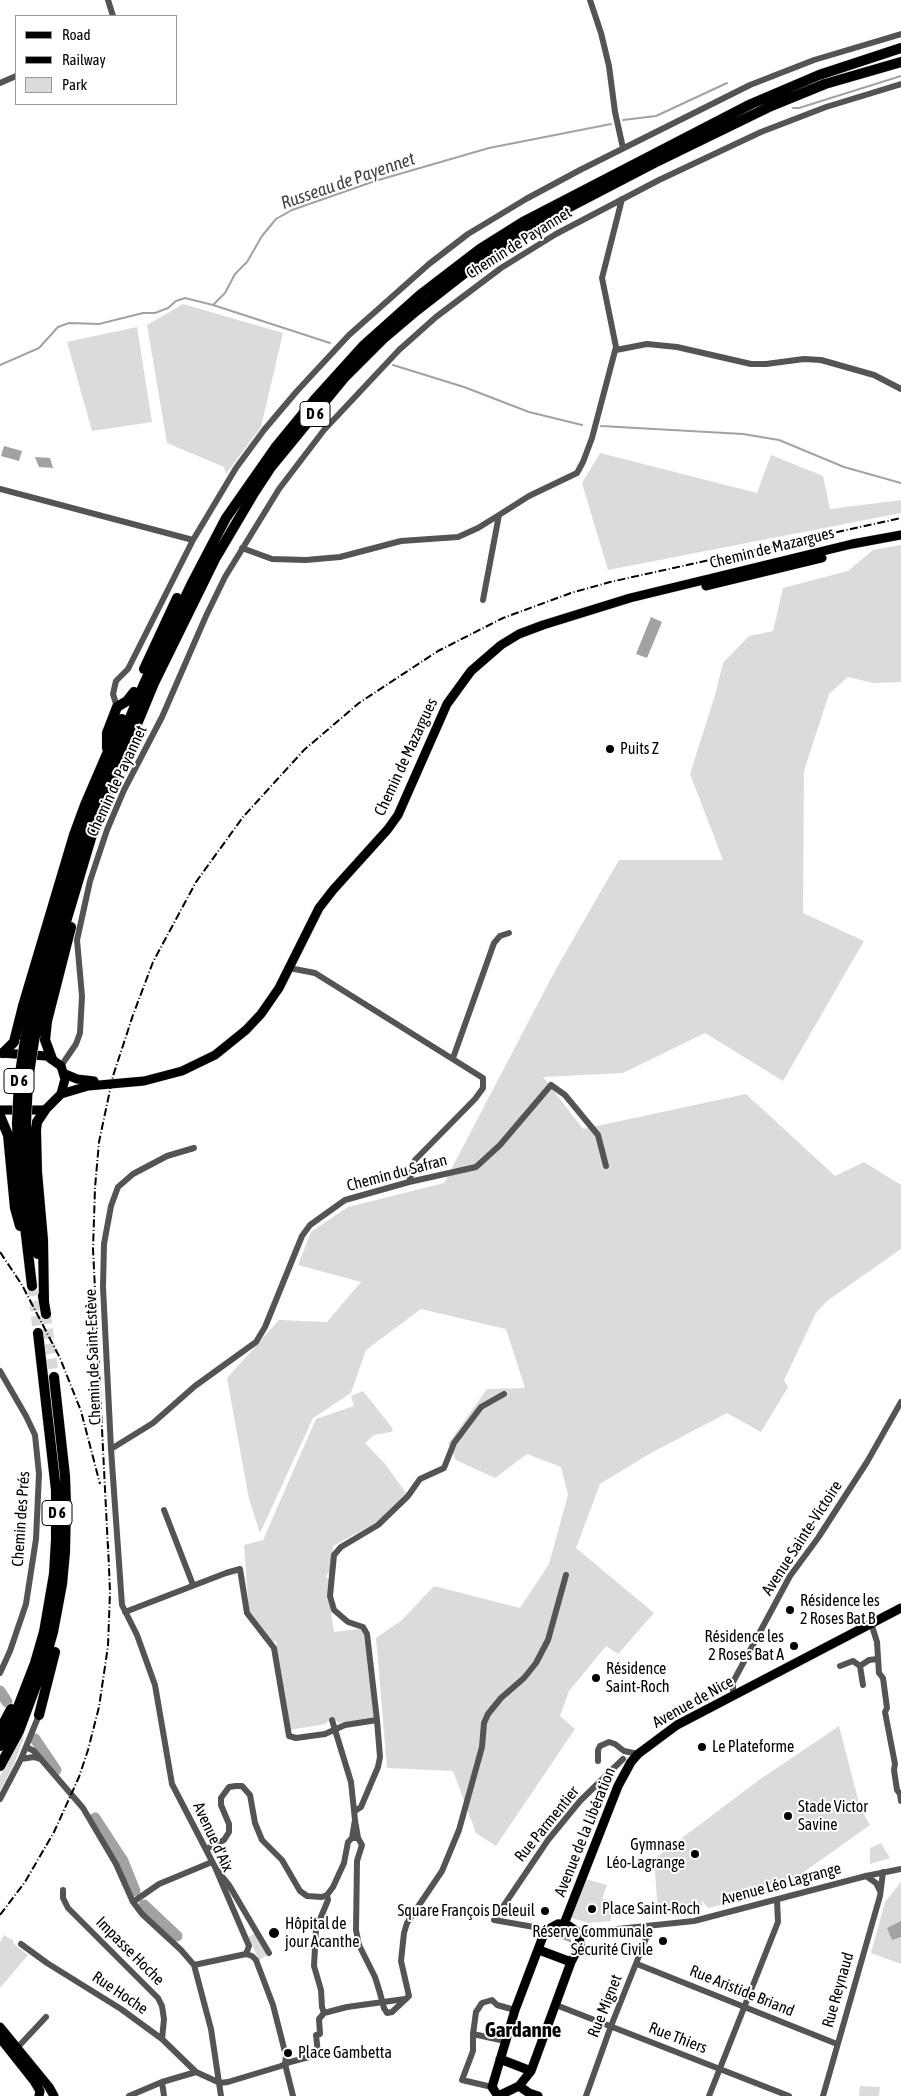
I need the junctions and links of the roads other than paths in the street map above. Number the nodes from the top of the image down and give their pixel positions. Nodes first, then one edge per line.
1 (108, 0) edge
2 (590, 0) edge
3 (113, 15) edge
4 (901, 34) edge
5 (901, 50) edge
6 (901, 62) edge
7 (15, 76) edge
8 (0, 83) edge
9 (901, 84) edge
10 (623, 148) junction
11 (622, 199) junction
12 (616, 350) junction
13 (901, 389) edge
14 (0, 489) edge
15 (499, 515) junction
16 (226, 518) junction
17 (901, 535) edge
18 (193, 540) junction
19 (242, 548) junction
20 (483, 600) dead end
21 (134, 692) junction
22 (117, 707) junction
23 (106, 757) junction
24 (84, 863) junction
25 (509, 933) dead end
26 (289, 968) junction
27 (29, 1040) junction
28 (2, 1053) edge
29 (453, 1058) junction
30 (52, 1059) junction
31 (63, 1070) junction
32 (125, 1083) junction
33 (61, 1094) junction
34 (0, 1110) edge
35 (45, 1110) junction
36 (0, 1116) edge
37 (21, 1123) junction
38 (194, 1148) dead end
39 (606, 1166) dead end
40 (409, 1182) junction
41 (29, 1261) junction
42 (32, 1286) tunnel mouth
43 (44, 1301) junction
44 (46, 1314) tunnel mouth
45 (38, 1333) tunnel mouth
46 (0, 1371) edge
47 (54, 1377) tunnel mouth
48 (504, 1394) dead end
49 (901, 1402) edge
50 (111, 1449) junction
51 (164, 1510) dead end
52 (566, 1575) dead end
53 (193, 1585) junction
54 (901, 1608) edge
55 (58, 1609) junction
56 (125, 1612) junction
57 (871, 1624) junction
58 (878, 1659) junction
59 (840, 1666) dead end
60 (860, 1666) junction
61 (1, 1669) edge
62 (770, 1675) junction
63 (863, 1686) dead end
64 (25, 1691) junction
65 (733, 1691) junction
66 (39, 1715) joint
67 (332, 1720) dead end
68 (377, 1720) junction
69 (0, 1730) edge
70 (335, 1731) junction
71 (0, 1746) edge
72 (26, 1747) junction
73 (638, 1754) junction
74 (626, 1757) junction
75 (21, 1759) junction
76 (40, 1759) junction
77 (598, 1761) dead end
78 (0, 1766) edge
79 (0, 1799) edge
80 (901, 1801) edge
81 (355, 1811) junction
82 (355, 1838) junction
83 (206, 1849) junction
84 (213, 1864) junction
85 (901, 1869) edge
86 (883, 1872) junction
87 (866, 1876) junction
88 (63, 1890) dead end
89 (880, 1891) junction
90 (327, 1895) junction
91 (777, 1900) junction
92 (135, 1901) junction
93 (564, 1924) junction
94 (651, 1926) junction
95 (546, 1931) junction
96 (579, 1933) junction
97 (21, 1944) dead end
98 (539, 1950) junction
99 (269, 1953) dead end
100 (246, 1954) junction
101 (571, 1962) junction
102 (637, 1964) junction
103 (194, 1965) junction
104 (407, 1997) junction
105 (556, 2005) junction
106 (743, 2006) junction
107 (515, 2010) junction
108 (324, 2013) junction
109 (46, 2017) dead end
110 (0, 2026) edge
111 (611, 2026) junction
112 (473, 2034) junction
113 (0, 2038) edge
114 (162, 2039) junction
115 (505, 2041) junction
116 (837, 2044) junction
117 (17, 2048) junction
118 (500, 2059) junction
119 (285, 2064) junction
120 (719, 2069) junction
121 (531, 2071) junction
122 (196, 2072) junction
123 (162, 2082) junction
124 (220, 2083) junction
125 (519, 2086) junction
126 (492, 2088) junction
127 (41, 2096) edge
128 (54, 2096) edge
129 (129, 2096) edge
130 (164, 2096) edge
131 (221, 2096) edge
132 (293, 2096) edge
133 (538, 2096) edge
134 (586, 2096) edge
135 (709, 2096) edge
136 (789, 2096) edge
137 (823, 2096) edge

1 - 3 street
2 - 10 street
4 - 10 street
5 - 16 highway, D 6
6 - 24 highway, D 6
7 - 8 street
9 - 11 street, Chemin de Payannet
10 - 18 street
11 - 12 street
11 - 19 street, Chemin de Payannet
12 - 13 street
12 - 15 street
14 - 18 street
15 - 19 street
15 - 20 street
16 - 21 highway
16 - 27 highway, D 6
17 - 26 main road, Chemin de Mazargues
18 - 22 street
19 - 31 street, Chemin de Payannet
21 - 22 highway
21 - 23 highway
22 - 23 highway
23 - 28 highway
24 - 27 highway, D 6
24 - 30 highway
25 - 29 street
26 - 29 street
26 - 32 main road, Chemin de Mazargues
27 - 37 highway, D 6, bridge
28 - 30 main road
29 - 40 street
30 - 31 main road
31 - 32 main road, Chemin de Mazargues
31 - 33 main road
32 - 33 main road, Chemin de Mazargues
33 - 35 main road
34 - 35 main road
35 - 43 highway
36 - 41 highway
37 - 41 highway, D 6
37 - 43 highway, D 6
38 - 50 street, Chemin de Saint-Estève
39 - 40 street, Chemin du Safran
40 - 50 street, Chemin du Safran
41 - 42 highway, D 6
43 - 44 highway, D 6
45 - 64 highway, D 6
46 - 61 street, Chemin des Prés
47 - 55 highway, D 6
48 - 68 street
49 - 65 street, Avenue Sainte-Victoire
50 - 56 street, Chemin de Saint-Estève
51 - 53 street
52 - 104 street
53 - 56 street
53 - 70 street
54 - 57 main road, Avenue de Nice
55 - 66 highway
55 - 78 highway, D 6
56 - 83 street, Avenue d'Aix
57 - 58 street
57 - 62 main road, Avenue de Nice
58 - 60 street
58 - 80 street
59 - 60 street
60 - 63 street
62 - 65 main road, Avenue de Nice
62 - 73 main road, Avenue de Nice
64 - 69 highway
64 - 71 highway, D 6
65 - 73 main road, Avenue de Nice
66 - 72 street
67 - 70 street
68 - 70 street
68 - 81 street
70 - 81 street
72 - 75 street
72 - 76 street
73 - 74 main road, Avenue de la Libération
74 - 77 street
74 - 93 main road, Avenue de la Libération
74 - 95 street, Rue Parmentier
75 - 76 street
75 - 79 street
76 - 92 street
81 - 82 street
82 - 90 street
82 - 104 street, bridge
83 - 84 street, Avenue d'Aix
83 - 90 street
84 - 92 street
84 - 99 street
84 - 100 street, Avenue d'Aix
85 - 86 street, Avenue Léo Lagrange
86 - 87 street, Avenue Léo Lagrange
86 - 89 street, Rue Reynaud
87 - 89 street
87 - 91 street, Avenue Léo Lagrange
88 - 114 street, Impasse Hoche
89 - 116 street, Rue Reynaud
90 - 108 street
91 - 94 street, Avenue Léo Lagrange
91 - 106 street
92 - 103 street
93 - 95 main road
93 - 96 main road
94 - 96 street, Avenue Léo Lagrange
94 - 102 street, Rue Mignet
95 - 98 main road
96 - 101 main road
97 - 114 street, Rue Hoche
98 - 101 main road
98 - 107 main road
100 - 103 street
100 - 119 street
101 - 105 main road
102 - 106 street, Rue Aristide Briand
102 - 111 street, Rue Mignet
103 - 124 street
104 - 108 street
105 - 111 street, Rue Thiers
105 - 121 main road
106 - 116 street, Rue Aristide Briand
106 - 120 street
107 - 112 street
107 - 115 main road
108 - 119 street
109 - 117 street
110 - 117 main road
111 - 120 street, Rue Thiers
111 - 134 street, Rue Mignet
112 - 115 street
112 - 126 street
113 - 127 main road
114 - 122 street, Rue Hoche
115 - 118 main road
116 - 137 street, Rue Reynaud
117 - 128 main road
118 - 121 main road
118 - 126 main road
119 - 124 street
119 - 132 street
120 - 135 street
120 - 136 street, Rue Thiers
121 - 125 main road
122 - 123 street
122 - 124 street, Rue Hoche
123 - 129 street
123 - 130 street
124 - 131 street
125 - 126 main road
125 - 133 main road
127 - 128 main road

